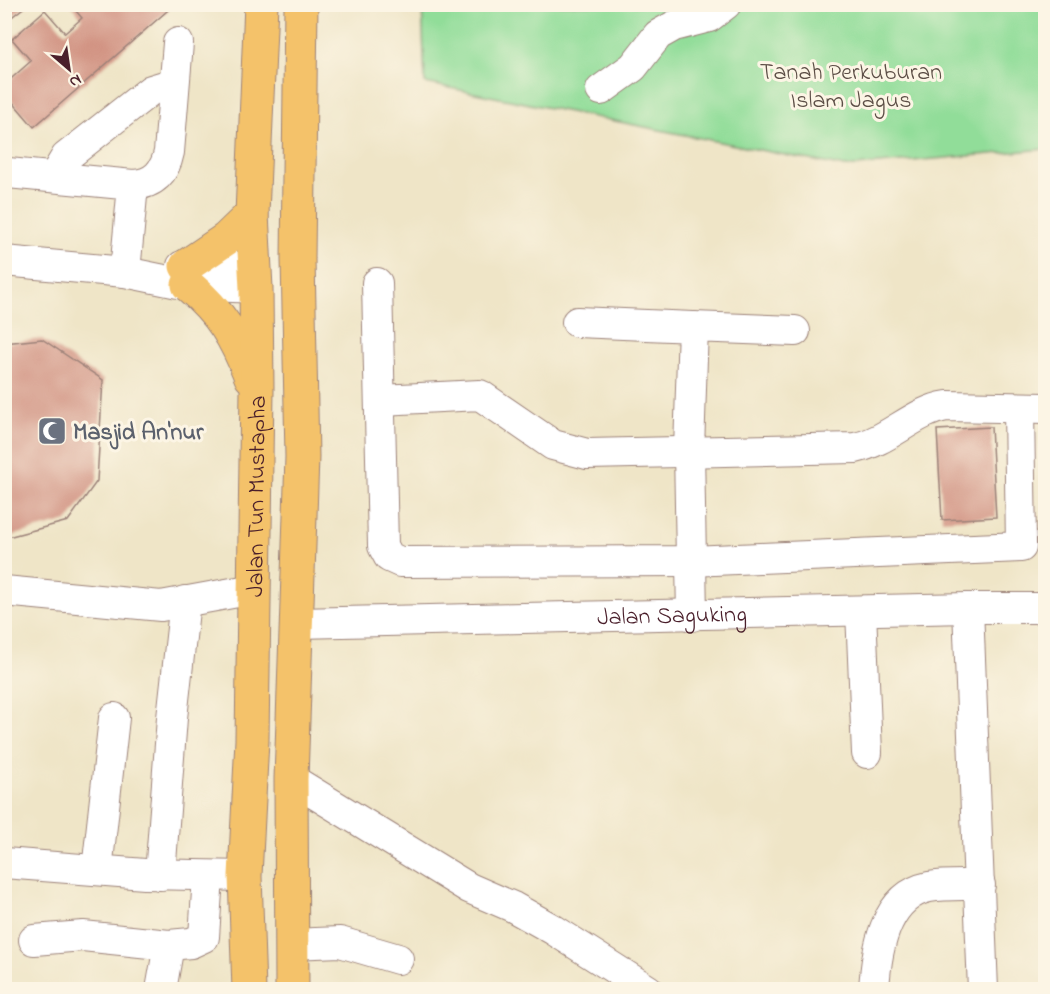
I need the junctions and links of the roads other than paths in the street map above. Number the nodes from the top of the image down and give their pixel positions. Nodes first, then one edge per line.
1 (261, 4) edge
2 (301, 4) edge
3 (726, 4) edge
4 (178, 43) dead end
5 (174, 83) junction
6 (601, 90) dead end
7 (8, 173) dead end
8 (54, 177) junction
9 (133, 185) junction
10 (252, 214) junction
11 (298, 229) junction
12 (4, 261) edge
13 (125, 272) junction
14 (187, 276) junction
15 (258, 277) junction
16 (377, 283) dead end
17 (298, 320) junction
18 (577, 322) dead end
19 (693, 327) junction
20 (795, 331) dead end
21 (257, 390) junction
22 (381, 400) junction
23 (1032, 408) edge
24 (689, 450) junction
25 (1033, 547) edge
26 (691, 561) junction
27 (254, 589) junction
28 (4, 591) edge
29 (185, 601) junction
30 (968, 608) junction
31 (1046, 608) edge
32 (861, 611) junction
33 (692, 616) junction
34 (298, 623) junction
35 (114, 718) dead end
36 (867, 753) dead end
37 (291, 779) junction
38 (4, 863) edge
39 (97, 870) junction
40 (160, 875) junction
41 (208, 876) junction
42 (245, 876) junction
43 (980, 885) junction
44 (34, 940) dead end
45 (291, 944) junction
46 (170, 945) junction
47 (398, 959) dead end
48 (161, 990) edge
49 (249, 990) edge
50 (292, 990) edge
51 (648, 990) edge
52 (874, 990) edge
53 (983, 990) edge

1 - 10 main road, Jalan Tun Mustapha
2 - 11 main road
3 - 6 street
4 - 5 street
5 - 8 street
5 - 9 street
7 - 8 street
8 - 9 street
9 - 13 street
10 - 14 main road
10 - 15 main road, Jalan Tun Mustapha
11 - 15 main road
11 - 17 main road
12 - 13 street
13 - 14 street
14 - 15 street
14 - 21 main road
15 - 17 main road
15 - 21 main road, Jalan Tun Mustapha
16 - 22 street
17 - 34 main road
18 - 19 street
19 - 20 street
19 - 24 street
21 - 27 main road, Jalan Tun Mustapha
22 - 24 street
22 - 26 street
23 - 24 street
23 - 25 street
24 - 26 street
25 - 26 street
26 - 33 street
27 - 29 street
27 - 42 main road, Jalan Tun Mustapha
28 - 29 street
29 - 40 street
30 - 31 street, Jalan Saguking
30 - 32 street, Jalan Saguking
30 - 43 street
32 - 33 street, Jalan Saguking
32 - 36 street
33 - 34 street, Jalan Saguking
34 - 37 main road
35 - 39 street
37 - 45 main road
37 - 51 street
38 - 39 street
39 - 40 street
40 - 41 street
41 - 42 street
41 - 46 street
42 - 49 main road, Jalan Tun Mustapha
43 - 52 street
43 - 53 street
44 - 46 street
45 - 47 street
45 - 50 main road
46 - 48 street

